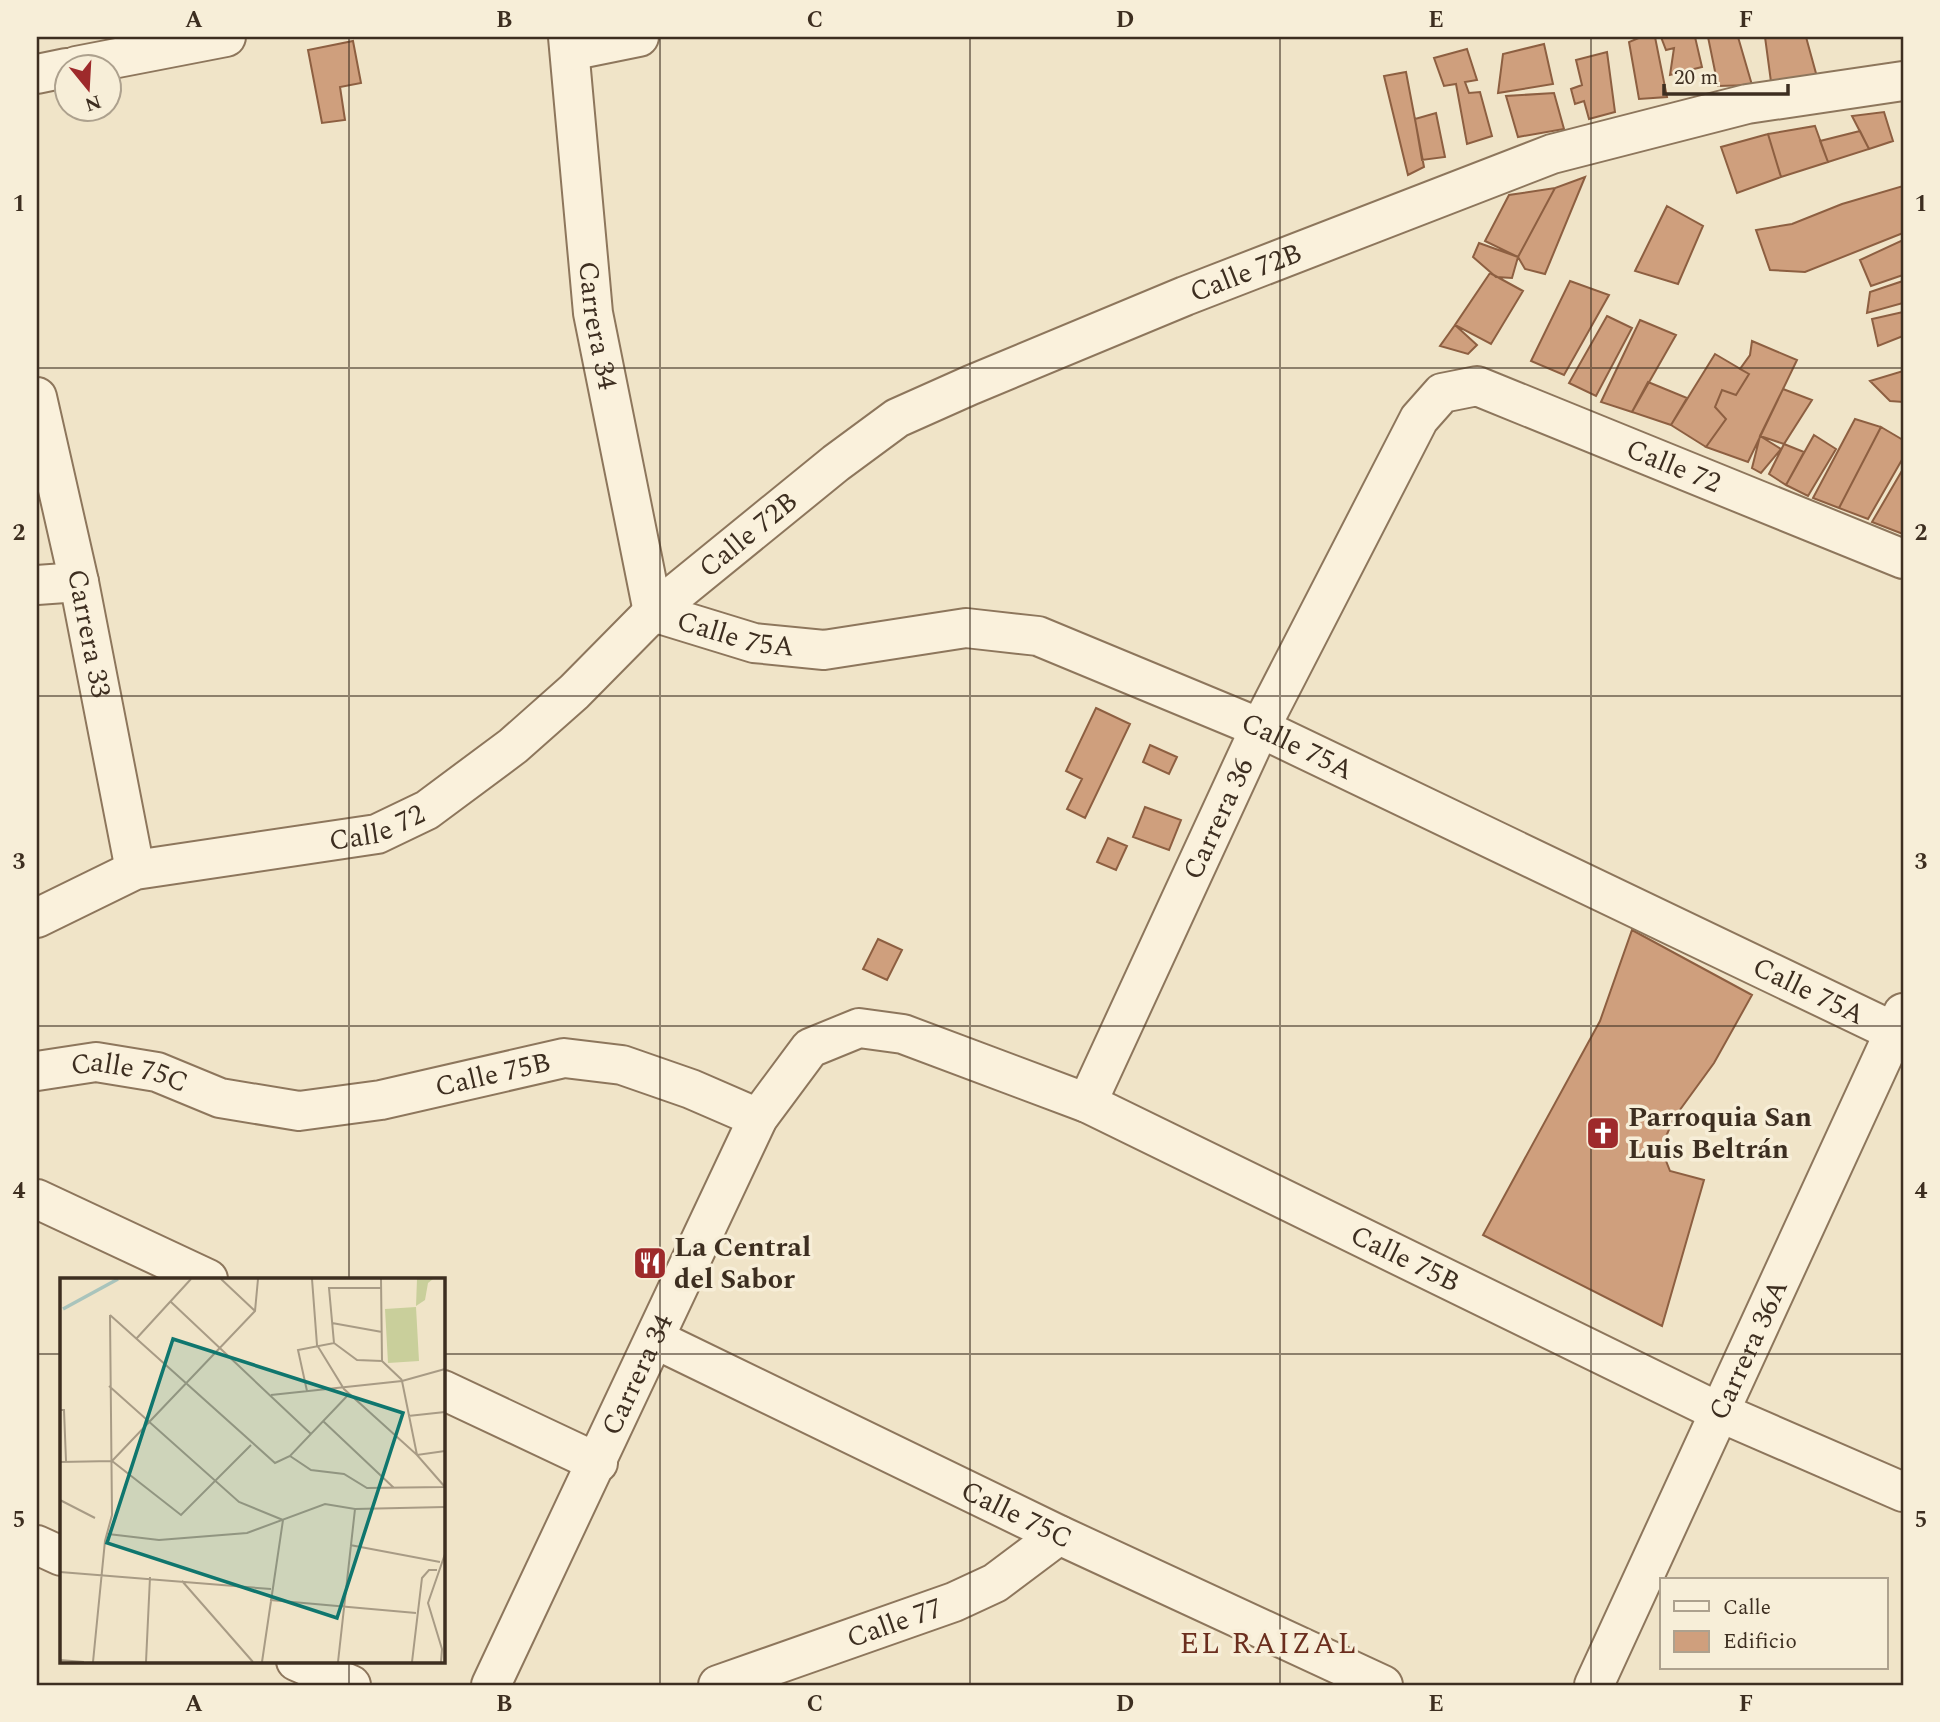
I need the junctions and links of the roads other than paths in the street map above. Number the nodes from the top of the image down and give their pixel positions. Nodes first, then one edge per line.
1 (226, 37) edge
2 (639, 37) edge
3 (569, 44) edge
4 (122, 57) edge
5 (1903, 81) edge
6 (1442, 393) joint
7 (37, 397) edge
8 (1903, 559) edge
9 (79, 582) junction
10 (37, 585) edge
11 (653, 612) junction
12 (1260, 727) junction
13 (135, 870) junction
14 (37, 918) edge
15 (1900, 1027) edge
16 (903, 1034) joint
17 (37, 1071) edge
18 (220, 1098) joint
19 (1087, 1103) junction
20 (758, 1118) junction
21 (37, 1199) edge
22 (206, 1278) edge
23 (655, 1339) junction
24 (444, 1390) edge
25 (1719, 1412) junction
26 (598, 1463) junction
27 (1903, 1492) edge
28 (1059, 1535) junction
29 (37, 1545) edge
30 (60, 1556) edge
31 (298, 1662) edge
32 (800, 1671) edge
33 (351, 1685) edge
34 (491, 1685) edge
35 (718, 1685) edge
36 (1383, 1685) edge
37 (1594, 1685) edge

1 - 4 street
2 - 3 street
3 - 11 street, Carrera 34
5 - 11 street, Calle 72B
6 - 8 street, Calle 72
6 - 12 street, Carrera 36
7 - 9 street, Carrera 33
9 - 10 street
9 - 13 street, Carrera 33
11 - 12 street, Calle 75A
11 - 13 street, Calle 72
12 - 15 street, Calle 75A
12 - 19 street, Carrera 36
13 - 14 street, Calle 72
15 - 25 street, Carrera 36A
16 - 19 street, Calle 75B
16 - 20 street, Carrera 34
17 - 18 street, Calle 75C
18 - 20 street, Calle 75B
19 - 25 street, Calle 75B
20 - 23 street, Carrera 34
21 - 22 street
23 - 26 street, Carrera 34
23 - 28 street, Calle 75C
24 - 26 street
25 - 27 street, Calle 75B
25 - 37 street, Carrera 36A
26 - 34 street, Carrera 34
28 - 32 street, Calle 77
28 - 36 street, Calle 75C
29 - 30 street
31 - 33 street
32 - 35 street, Calle 77

